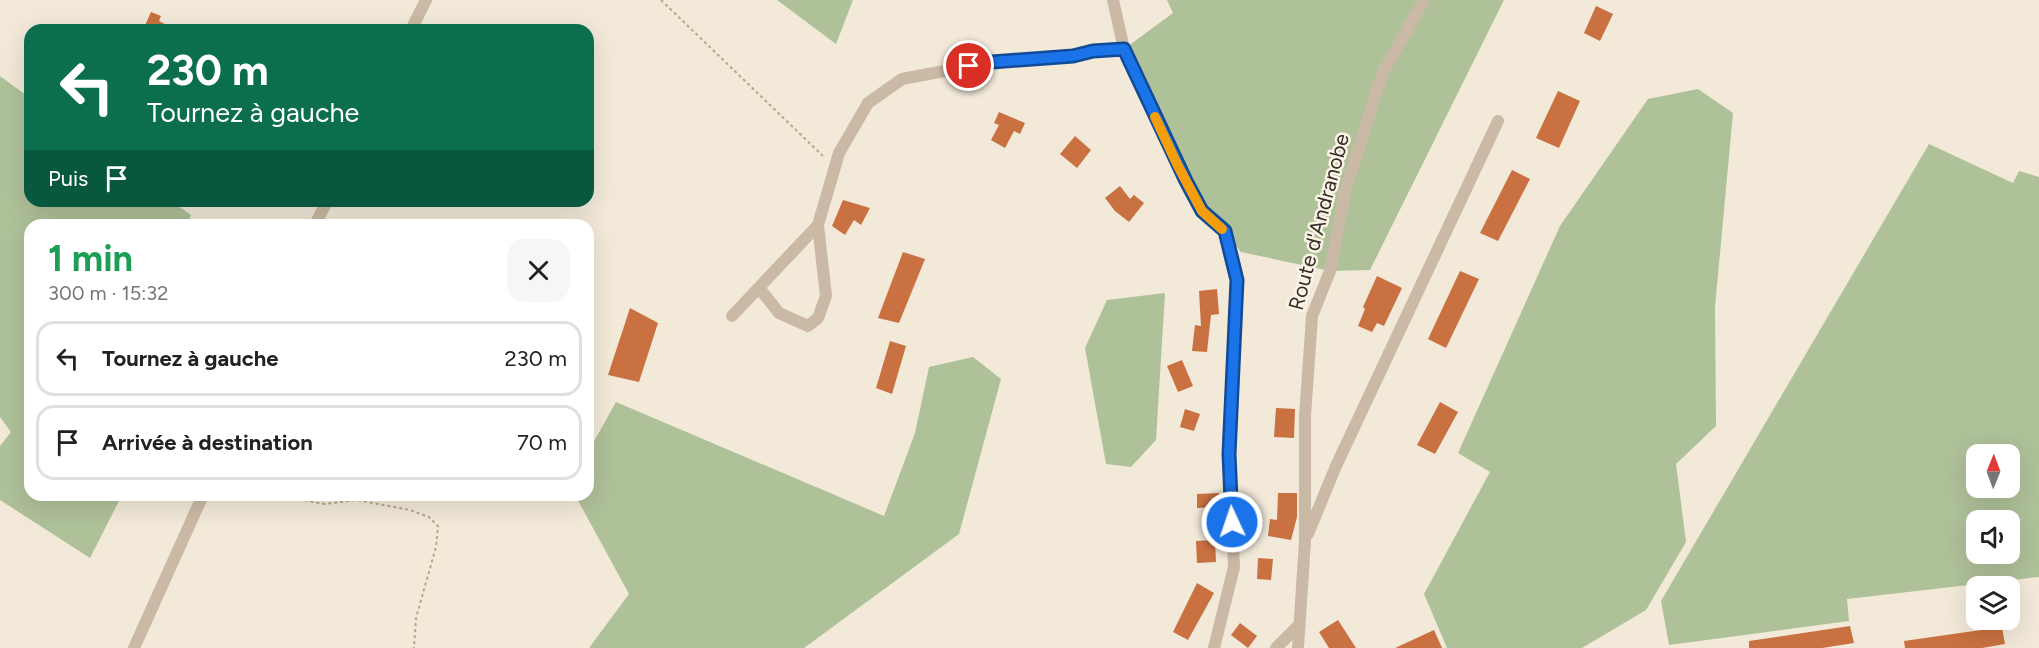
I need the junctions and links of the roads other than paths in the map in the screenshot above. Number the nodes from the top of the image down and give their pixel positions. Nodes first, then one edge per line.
1 (426, 0) edge
2 (1113, 0) edge
3 (1424, 0) edge
4 (414, 24) edge
5 (1124, 49) junction
6 (1498, 120) dead end
7 (818, 225) junction
8 (760, 289) junction
9 (732, 316) dead end
10 (200, 501) edge
11 (1305, 541) junction
12 (1299, 625) junction
13 (134, 648) edge
14 (1214, 648) edge
15 (1276, 648) edge
16 (1298, 648) edge

1 - 4 street
2 - 5 street
3 - 11 street, Route d'Andranobe
5 - 7 street
5 - 14 street
6 - 11 street
7 - 8 street
7 - 8 street
8 - 9 street
10 - 13 street
11 - 12 street, Route d'Andranobe
12 - 15 street
12 - 16 street, Route d'Andranobe

